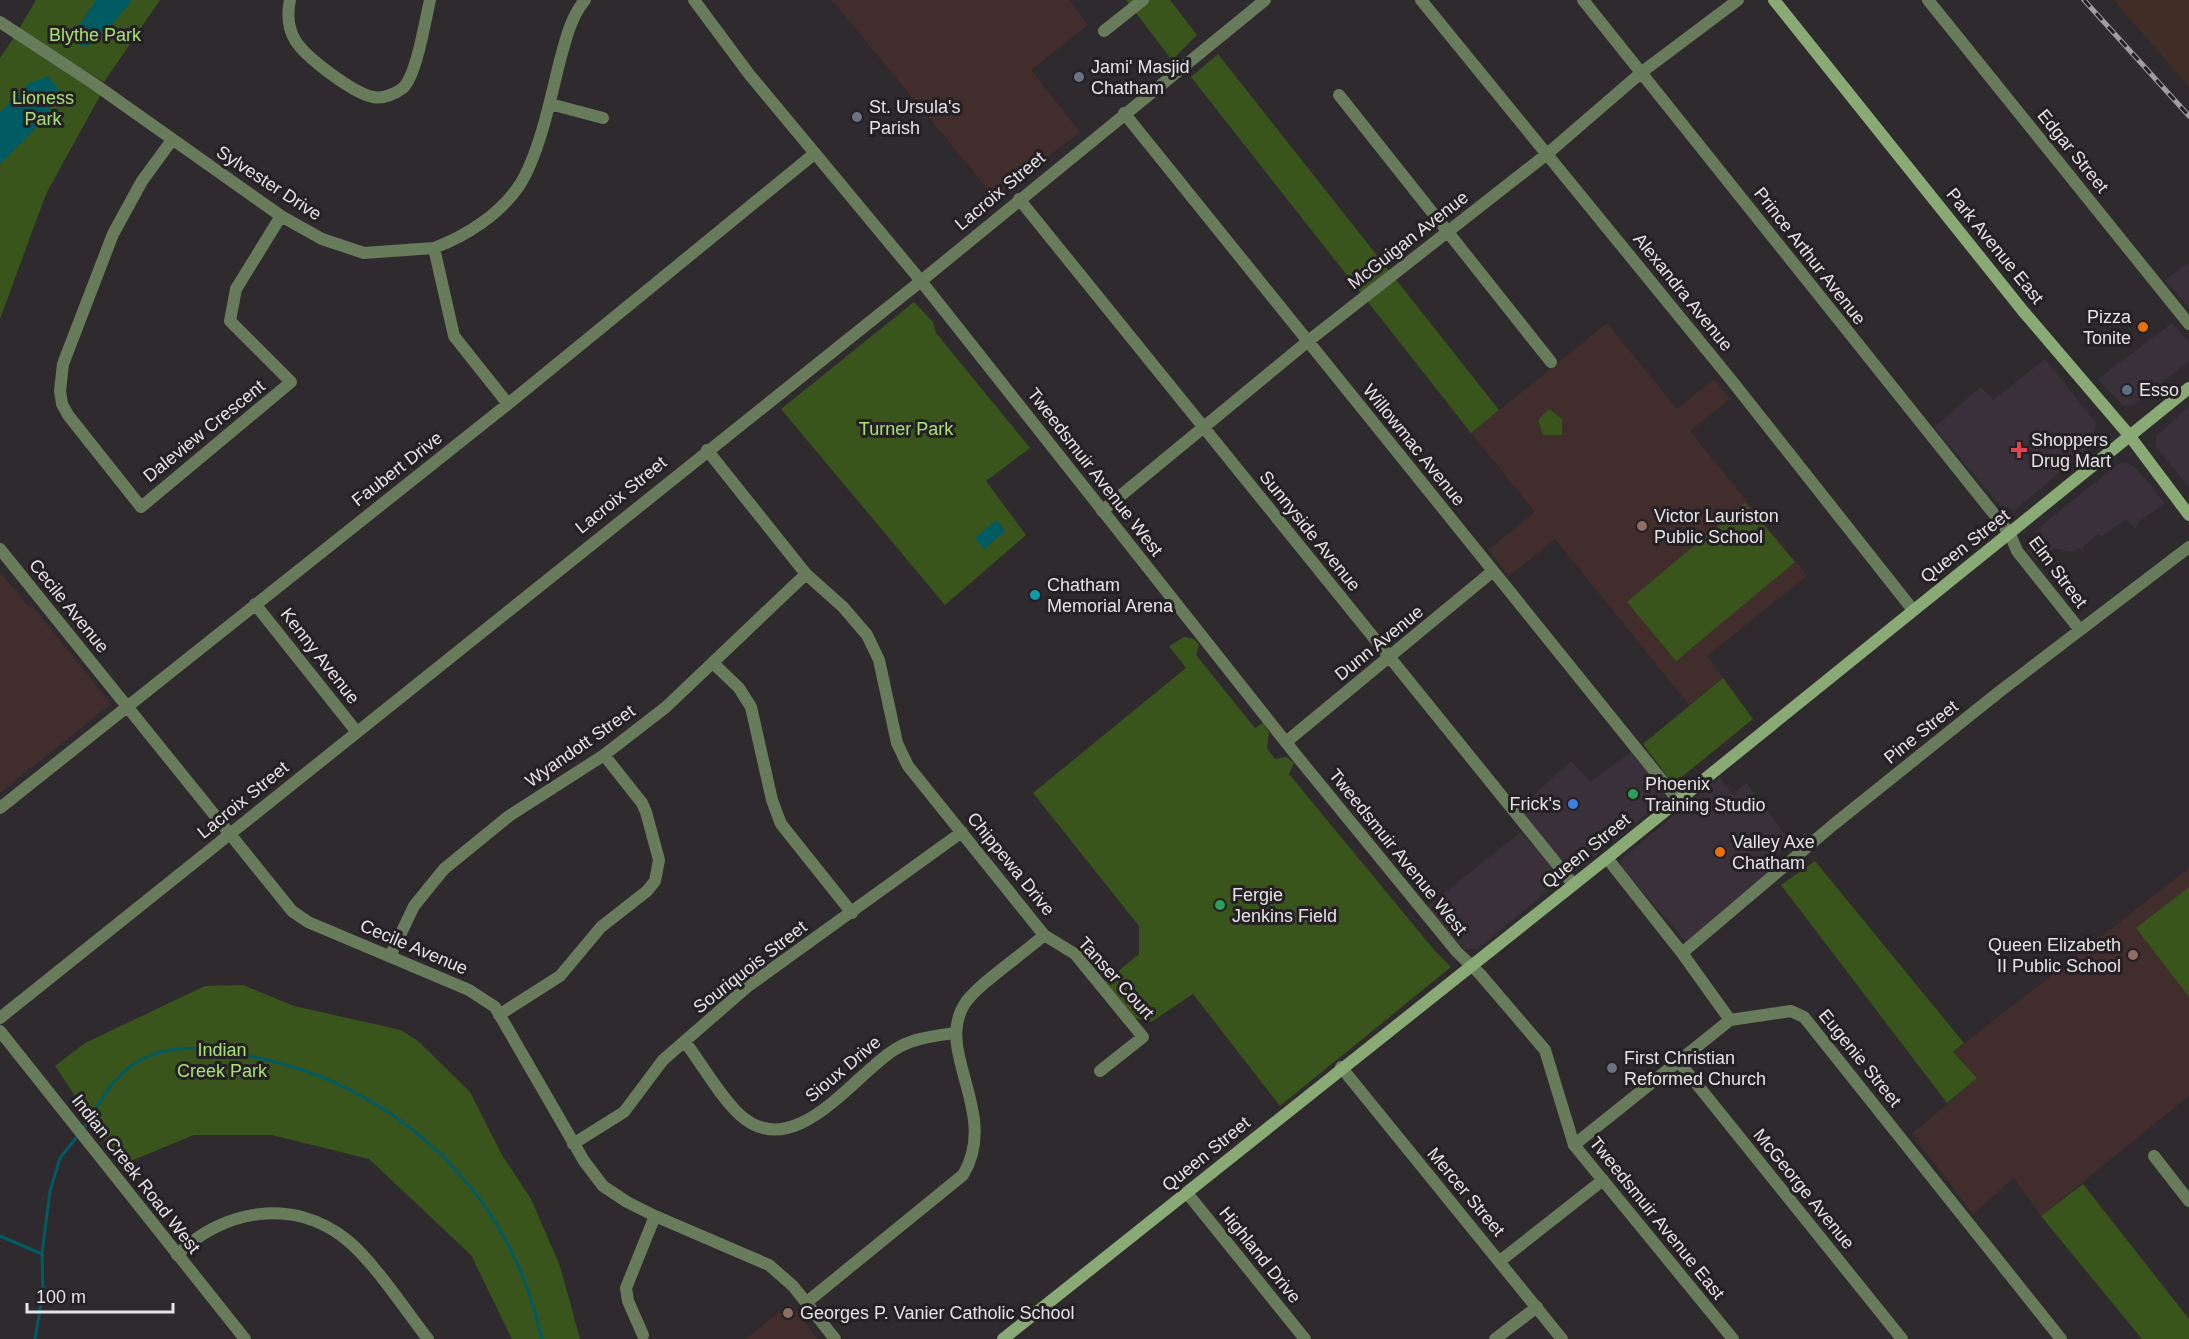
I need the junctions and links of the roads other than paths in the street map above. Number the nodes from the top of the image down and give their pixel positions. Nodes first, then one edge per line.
1 (290, 0) edge
2 (430, 0) edge
3 (585, 0) edge
4 (1143, 0) edge
5 (1265, 0) edge
6 (1421, 0) edge
7 (1583, 0) edge
8 (1738, 0) edge
9 (1774, 0) edge
10 (1928, 0) edge
11 (699, 2) edge
12 (0, 22) edge
13 (1104, 31) dead end
14 (1641, 72) junction
15 (1339, 95) dead end
16 (550, 104) junction
17 (1124, 113) junction
18 (603, 118) dead end
19 (172, 140) junction
20 (814, 154) junction
21 (1547, 154) junction
22 (1019, 199) junction
23 (281, 216) junction
24 (1447, 232) junction
25 (434, 248) junction
26 (921, 281) junction
27 (2189, 324) edge
28 (1307, 342) junction
29 (1551, 362) dead end
30 (2189, 388) edge
31 (508, 404) junction
32 (1203, 426) junction
33 (2129, 435) junction
34 (707, 450) junction
35 (1102, 511) junction
36 (2189, 514) edge
37 (2010, 534) junction
38 (2189, 547) edge
39 (0, 549) edge
40 (1493, 570) junction
41 (806, 574) junction
42 (255, 604) junction
43 (1913, 610) junction
44 (2079, 630) junction
45 (1388, 658) junction
46 (713, 663) junction
47 (127, 707) junction
48 (357, 731) junction
49 (1286, 742) junction
50 (604, 755) junction
51 (1677, 799) junction
52 (0, 808) edge
53 (962, 832) junction
54 (229, 834) junction
55 (1607, 858) junction
56 (1573, 885) junction
57 (852, 913) junction
58 (1044, 935) junction
59 (1682, 953) junction
60 (390, 956) junction
61 (1470, 965) junction
62 (499, 1015) junction
63 (0, 1018) edge
64 (1730, 1020) junction
65 (0, 1031) edge
66 (956, 1032) junction
67 (685, 1042) junction
68 (1678, 1062) junction
69 (1341, 1067) junction
70 (1100, 1071) dead end
71 (573, 1144) junction
72 (1574, 1145) junction
73 (2154, 1156) dead end
74 (1603, 1180) junction
75 (1187, 1193) junction
76 (2189, 1201) edge
77 (655, 1216) junction
78 (177, 1255) junction
79 (1500, 1261) junction
80 (807, 1302) junction
81 (1537, 1307) junction
82 (643, 1335) dead end
83 (245, 1339) edge
84 (428, 1339) edge
85 (835, 1339) edge
86 (1003, 1339) edge
87 (1305, 1339) edge
88 (1495, 1339) edge
89 (1562, 1339) edge
90 (1733, 1339) edge
91 (1902, 1339) edge
92 (2061, 1339) edge

1 - 2 street
3 - 16 street, Sylvester Drive
4 - 13 street
5 - 17 street, Lacroix Street
6 - 21 street, Alexandra Avenue
7 - 14 street, Prince Arthur Avenue
8 - 14 street, McGuigan Avenue
9 - 33 main road, Park Avenue East
10 - 27 street, Edgar Street
11 - 20 street, Tweedsmuir Avenue West
12 - 19 street, Sylvester Drive
14 - 21 street, McGuigan Avenue
14 - 37 street, Prince Arthur Avenue
15 - 24 street
16 - 18 street
16 - 25 street, Sylvester Drive
17 - 22 street, Lacroix Street
17 - 28 street, Willowmac Avenue
19 - 23 street, Sylvester Drive
19 - 23 street, Daleview Crescent
20 - 26 street, Tweedsmuir Avenue West
20 - 31 street, Faubert Drive
21 - 24 street, McGuigan Avenue
21 - 43 street, Alexandra Avenue
22 - 26 street, Lacroix Street
22 - 32 street, Sunnyside Avenue
23 - 25 street, Sylvester Drive
24 - 28 street, McGuigan Avenue
24 - 29 street
25 - 31 street
26 - 34 street, Lacroix Street
26 - 35 street, Tweedsmuir Avenue West
28 - 32 street, McGuigan Avenue
28 - 40 street, Willowmac Avenue
30 - 33 main road, Queen Street
31 - 42 street, Faubert Drive
32 - 35 street, McGuigan Avenue
32 - 45 street, Sunnyside Avenue
33 - 36 main road, Park Avenue East
33 - 37 main road, Queen Street
34 - 41 street, Chippewa Drive
34 - 48 street, Lacroix Street
35 - 49 street, Tweedsmuir Avenue West
37 - 43 main road, Queen Street
37 - 44 street, Elm Street
38 - 44 street, Pine Street
39 - 47 street, Cecile Avenue
40 - 45 street, Dunn Avenue
40 - 51 street, Willowmac Avenue
41 - 46 street, Wyandott Street
41 - 53 street, Chippewa Drive
42 - 47 street, Faubert Drive
42 - 48 street, Kenny Avenue
43 - 51 main road, Queen Street
44 - 59 street, Pine Street
45 - 49 street, Dunn Avenue
45 - 56 street, Sunnyside Avenue
46 - 50 street, Wyandott Street
46 - 57 street
47 - 52 street, Faubert Drive
47 - 54 street, Cecile Avenue
48 - 54 street, Lacroix Street
49 - 61 street, Tweedsmuir Avenue West
50 - 60 street, Wyandott Street
50 - 62 street
51 - 55 main road, Queen Street
53 - 57 street, Souriquois Street
53 - 58 street, Chippewa Drive
54 - 60 street, Cecile Avenue
54 - 63 street, Lacroix Street
55 - 56 main road, Queen Street
55 - 59 street
56 - 61 main road, Queen Street
57 - 67 street, Souriquois Street
58 - 66 street, Chippewa Drive
58 - 70 street, Tanser Court
59 - 64 street
60 - 62 street, Cecile Avenue
61 - 69 main road, Queen Street
61 - 72 street, Tweedsmuir Avenue East
62 - 71 street, Cecile Avenue
64 - 68 street
64 - 92 street, Eugenie Street
65 - 78 street, Indian Creek Road West
66 - 67 street, Sioux Drive
66 - 80 street
67 - 71 street, Souriquois Street
68 - 72 street
68 - 91 street, McGeorge Avenue
69 - 75 main road, Queen Street
69 - 79 street, Mercer Street
71 - 77 street, Cecile Avenue
72 - 74 street, Tweedsmuir Avenue East
73 - 76 street
74 - 79 street
74 - 90 street, Tweedsmuir Avenue East
75 - 86 main road, Queen Street
75 - 87 street, Highland Drive
77 - 80 street, Cecile Avenue
77 - 82 street
78 - 83 street, Indian Creek Road West
78 - 84 street
79 - 81 street, Mercer Street
80 - 85 street, Cecile Avenue
81 - 88 street
81 - 89 street, Mercer Street

